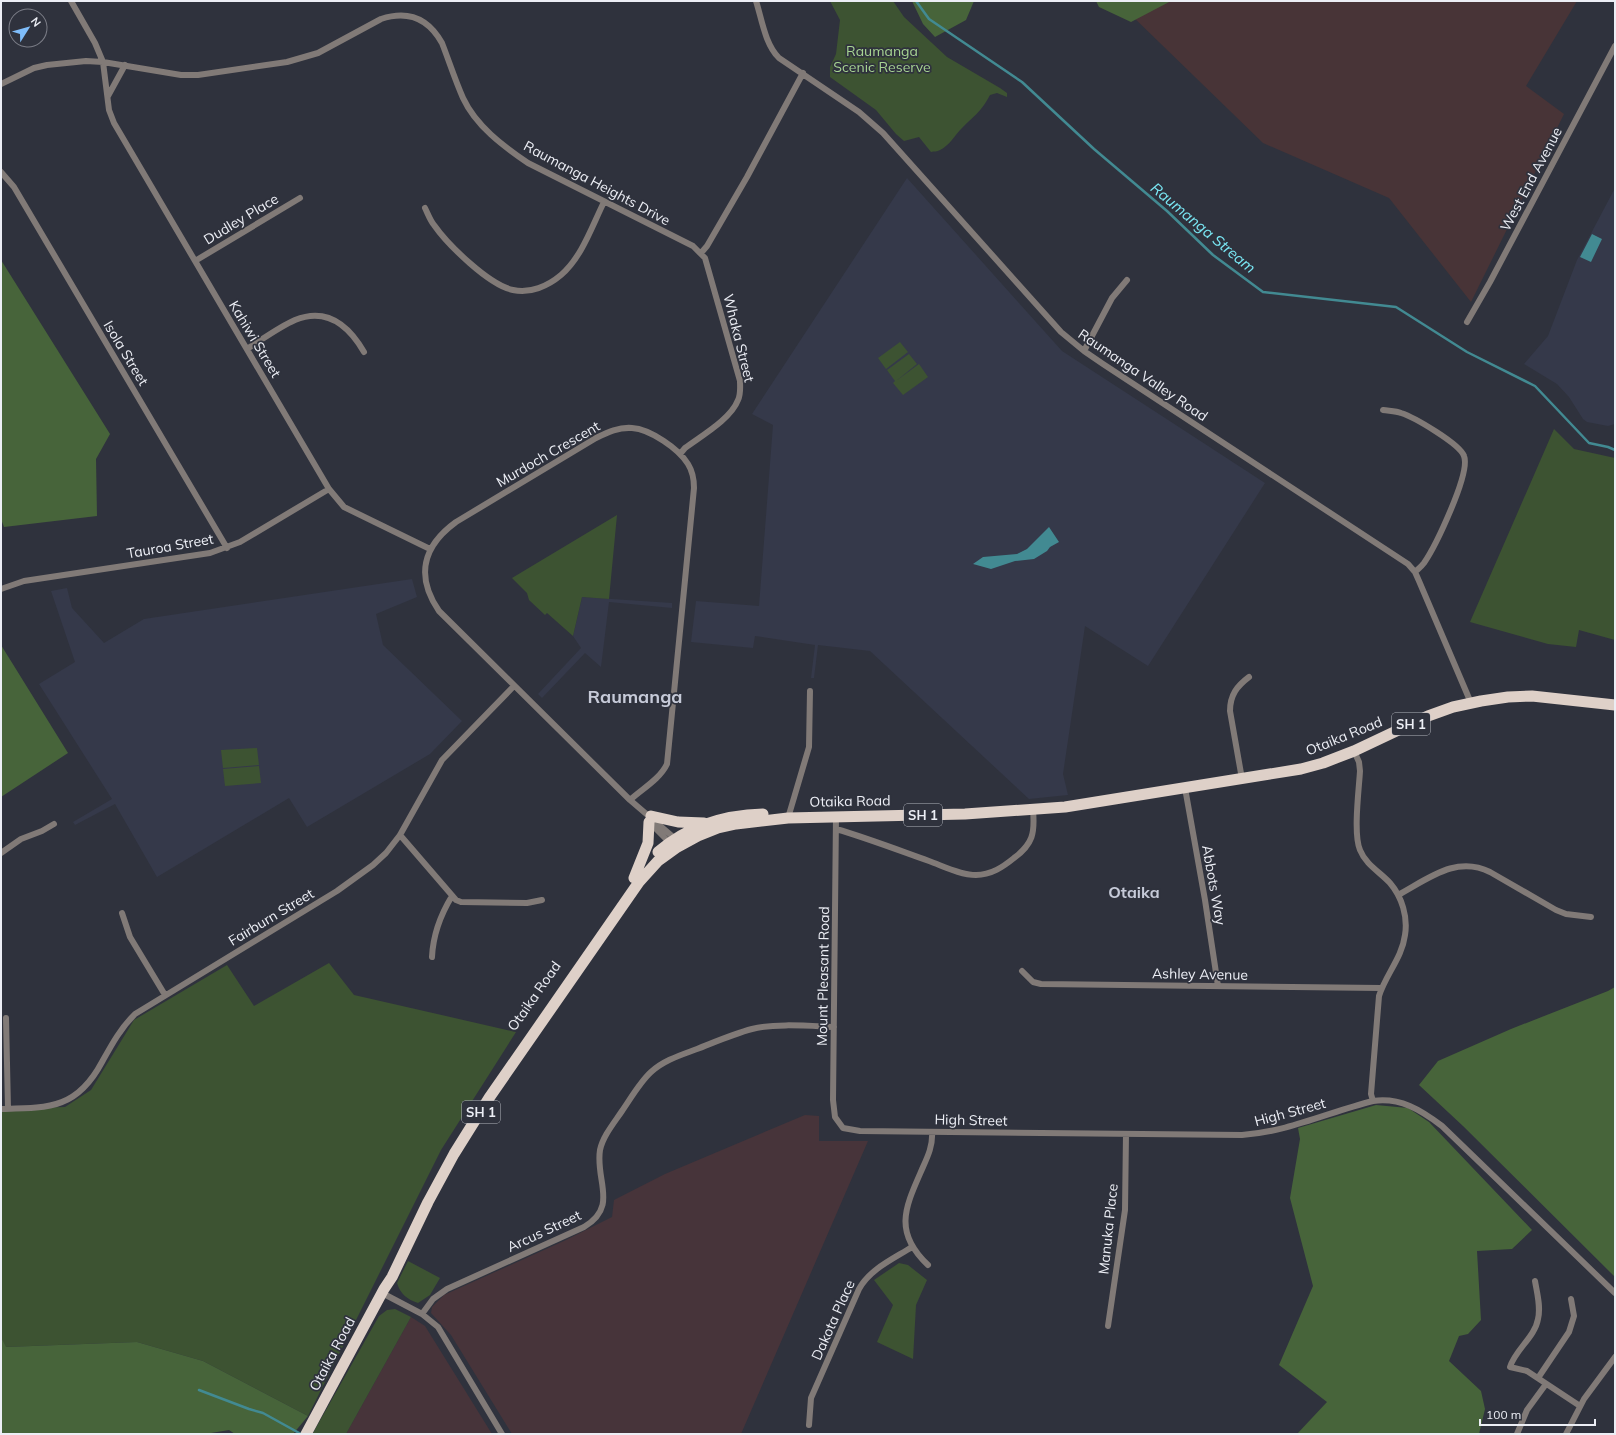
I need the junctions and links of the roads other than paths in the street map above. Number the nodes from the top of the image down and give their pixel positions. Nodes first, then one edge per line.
1 (71, 1) edge
2 (756, 1) edge
3 (1615, 46) edge
4 (103, 62) junction
5 (125, 66) junction
6 (803, 73) junction
7 (1, 84) edge
8 (108, 96) junction
9 (1, 172) edge
10 (300, 198) dead end
11 (604, 202) junction
12 (425, 208) dead end
13 (701, 252) junction
14 (195, 261) junction
15 (1127, 280) dead end
16 (1467, 322) dead end
17 (247, 349) junction
18 (364, 352) dead end
19 (1084, 352) junction
20 (1383, 410) dead end
21 (680, 454) junction
22 (329, 489) junction
23 (227, 548) junction
24 (430, 550) junction
25 (1415, 572) junction
26 (1, 589) edge
27 (1249, 677) dead end
28 (514, 686) junction
29 (810, 692) dead end
30 (1471, 703) junction
31 (1615, 706) edge
32 (1354, 751) junction
33 (1242, 779) junction
34 (1185, 788) junction
35 (630, 800) junction
36 (1033, 810) junction
37 (647, 816) junction
38 (836, 816) junction
39 (788, 818) junction
40 (707, 823) junction
41 (54, 824) dead end
42 (836, 829) junction
43 (400, 835) junction
44 (673, 843) junction
45 (1, 853) edge
46 (634, 878) junction
47 (1398, 895) junction
48 (452, 896) junction
49 (542, 900) dead end
50 (122, 913) dead end
51 (1591, 917) dead end
52 (432, 957) dead end
53 (1022, 971) dead end
54 (1218, 986) junction
55 (1381, 988) junction
56 (165, 995) junction
57 (6, 1018) dead end
58 (834, 1027) junction
59 (1373, 1101) junction
60 (4, 1109) edge
61 (848, 1130) joint
62 (932, 1132) junction
63 (1126, 1134) junction
64 (912, 1247) junction
65 (928, 1265) dead end
66 (1535, 1281) dead end
67 (383, 1291) junction
68 (1615, 1293) edge
69 (1571, 1299) dead end
70 (422, 1314) junction
71 (1108, 1326) dead end
72 (1614, 1359) edge
73 (1538, 1378) junction
74 (1546, 1384) junction
75 (1580, 1406) junction
76 (808, 1425) dead end
77 (306, 1433) edge
78 (502, 1434) edge
79 (1517, 1434) edge
80 (1566, 1434) edge

1 - 4 street, Kahiwi Street
2 - 6 street, Raumanga Valley Road
3 - 16 street, West End Avenue
4 - 5 street, Raumanga Heights Drive
4 - 7 street, Raumanga Heights Drive
4 - 8 street, Kahiwi Street
5 - 8 street
5 - 11 street, Raumanga Heights Drive
6 - 13 street
6 - 19 street, Raumanga Valley Road
8 - 14 street, Kahiwi Street
9 - 23 street, Isola Street
10 - 14 street, Dudley Place
11 - 12 street
11 - 13 street, Raumanga Heights Drive
13 - 21 street, Whaka Street
14 - 17 street, Kahiwi Street
15 - 19 street
17 - 18 street
17 - 22 street, Kahiwi Street
19 - 25 street, Raumanga Valley Road
20 - 25 street
21 - 24 street, Murdoch Crescent
21 - 35 street, Murdoch Crescent
22 - 23 street, Tauroa Street
22 - 24 street, Kahiwi Street
23 - 26 street, Tauroa Street
24 - 28 street, Murdoch Crescent
25 - 30 street, Raumanga Valley Road
27 - 33 street
28 - 35 street, Murdoch Crescent
28 - 43 street, Fairburn Street
29 - 39 street
30 - 31 highway, Otaika Road / SH 1
30 - 32 highway, Otaika Road / SH 1
32 - 33 highway, Otaika Road / SH 1
32 - 47 street
33 - 34 highway, Otaika Road / SH 1
34 - 36 highway, Otaika Road / SH 1
34 - 54 street, Abbots Way
35 - 37 street, Murdoch Crescent
36 - 38 highway, Otaika Road / SH 1
36 - 42 street, Otaika Road
37 - 40 highway
37 - 44 street, Murdoch Crescent
37 - 46 highway
38 - 39 highway, Otaika Road / SH 1
38 - 42 street, Mount Pleasant Road
39 - 40 highway, Otaika Road / SH 1
39 - 44 highway, Otaika Road / SH 1
40 - 44 highway, Otaika Road / SH 1
41 - 45 street
42 - 58 street, Mount Pleasant Road
43 - 48 street
43 - 56 street, Fairburn Street
44 - 46 highway, Otaika Road / SH 1
44 - 67 highway, Otaika Road / SH 1
46 - 67 highway, Otaika Road / SH 1
47 - 51 street
47 - 55 street
48 - 49 street
48 - 52 street
50 - 56 street
53 - 54 street, Ashley Avenue
54 - 55 street, Ashley Avenue
55 - 59 street
56 - 60 street, Fairburn Street
57 - 60 street
58 - 61 street, Mount Pleasant Road
58 - 70 street, Arcus Street
59 - 63 street, High Street
59 - 68 street, High Street
61 - 62 street, High Street
62 - 63 street, High Street
62 - 64 street
63 - 71 street, Manuka Place
64 - 65 street
64 - 76 street, Dakota Place
66 - 73 street
67 - 70 street
67 - 77 highway, Otaika Road / SH 1
69 - 73 street
70 - 78 street
72 - 75 street
73 - 74 street
74 - 75 street
74 - 79 street
75 - 80 street

